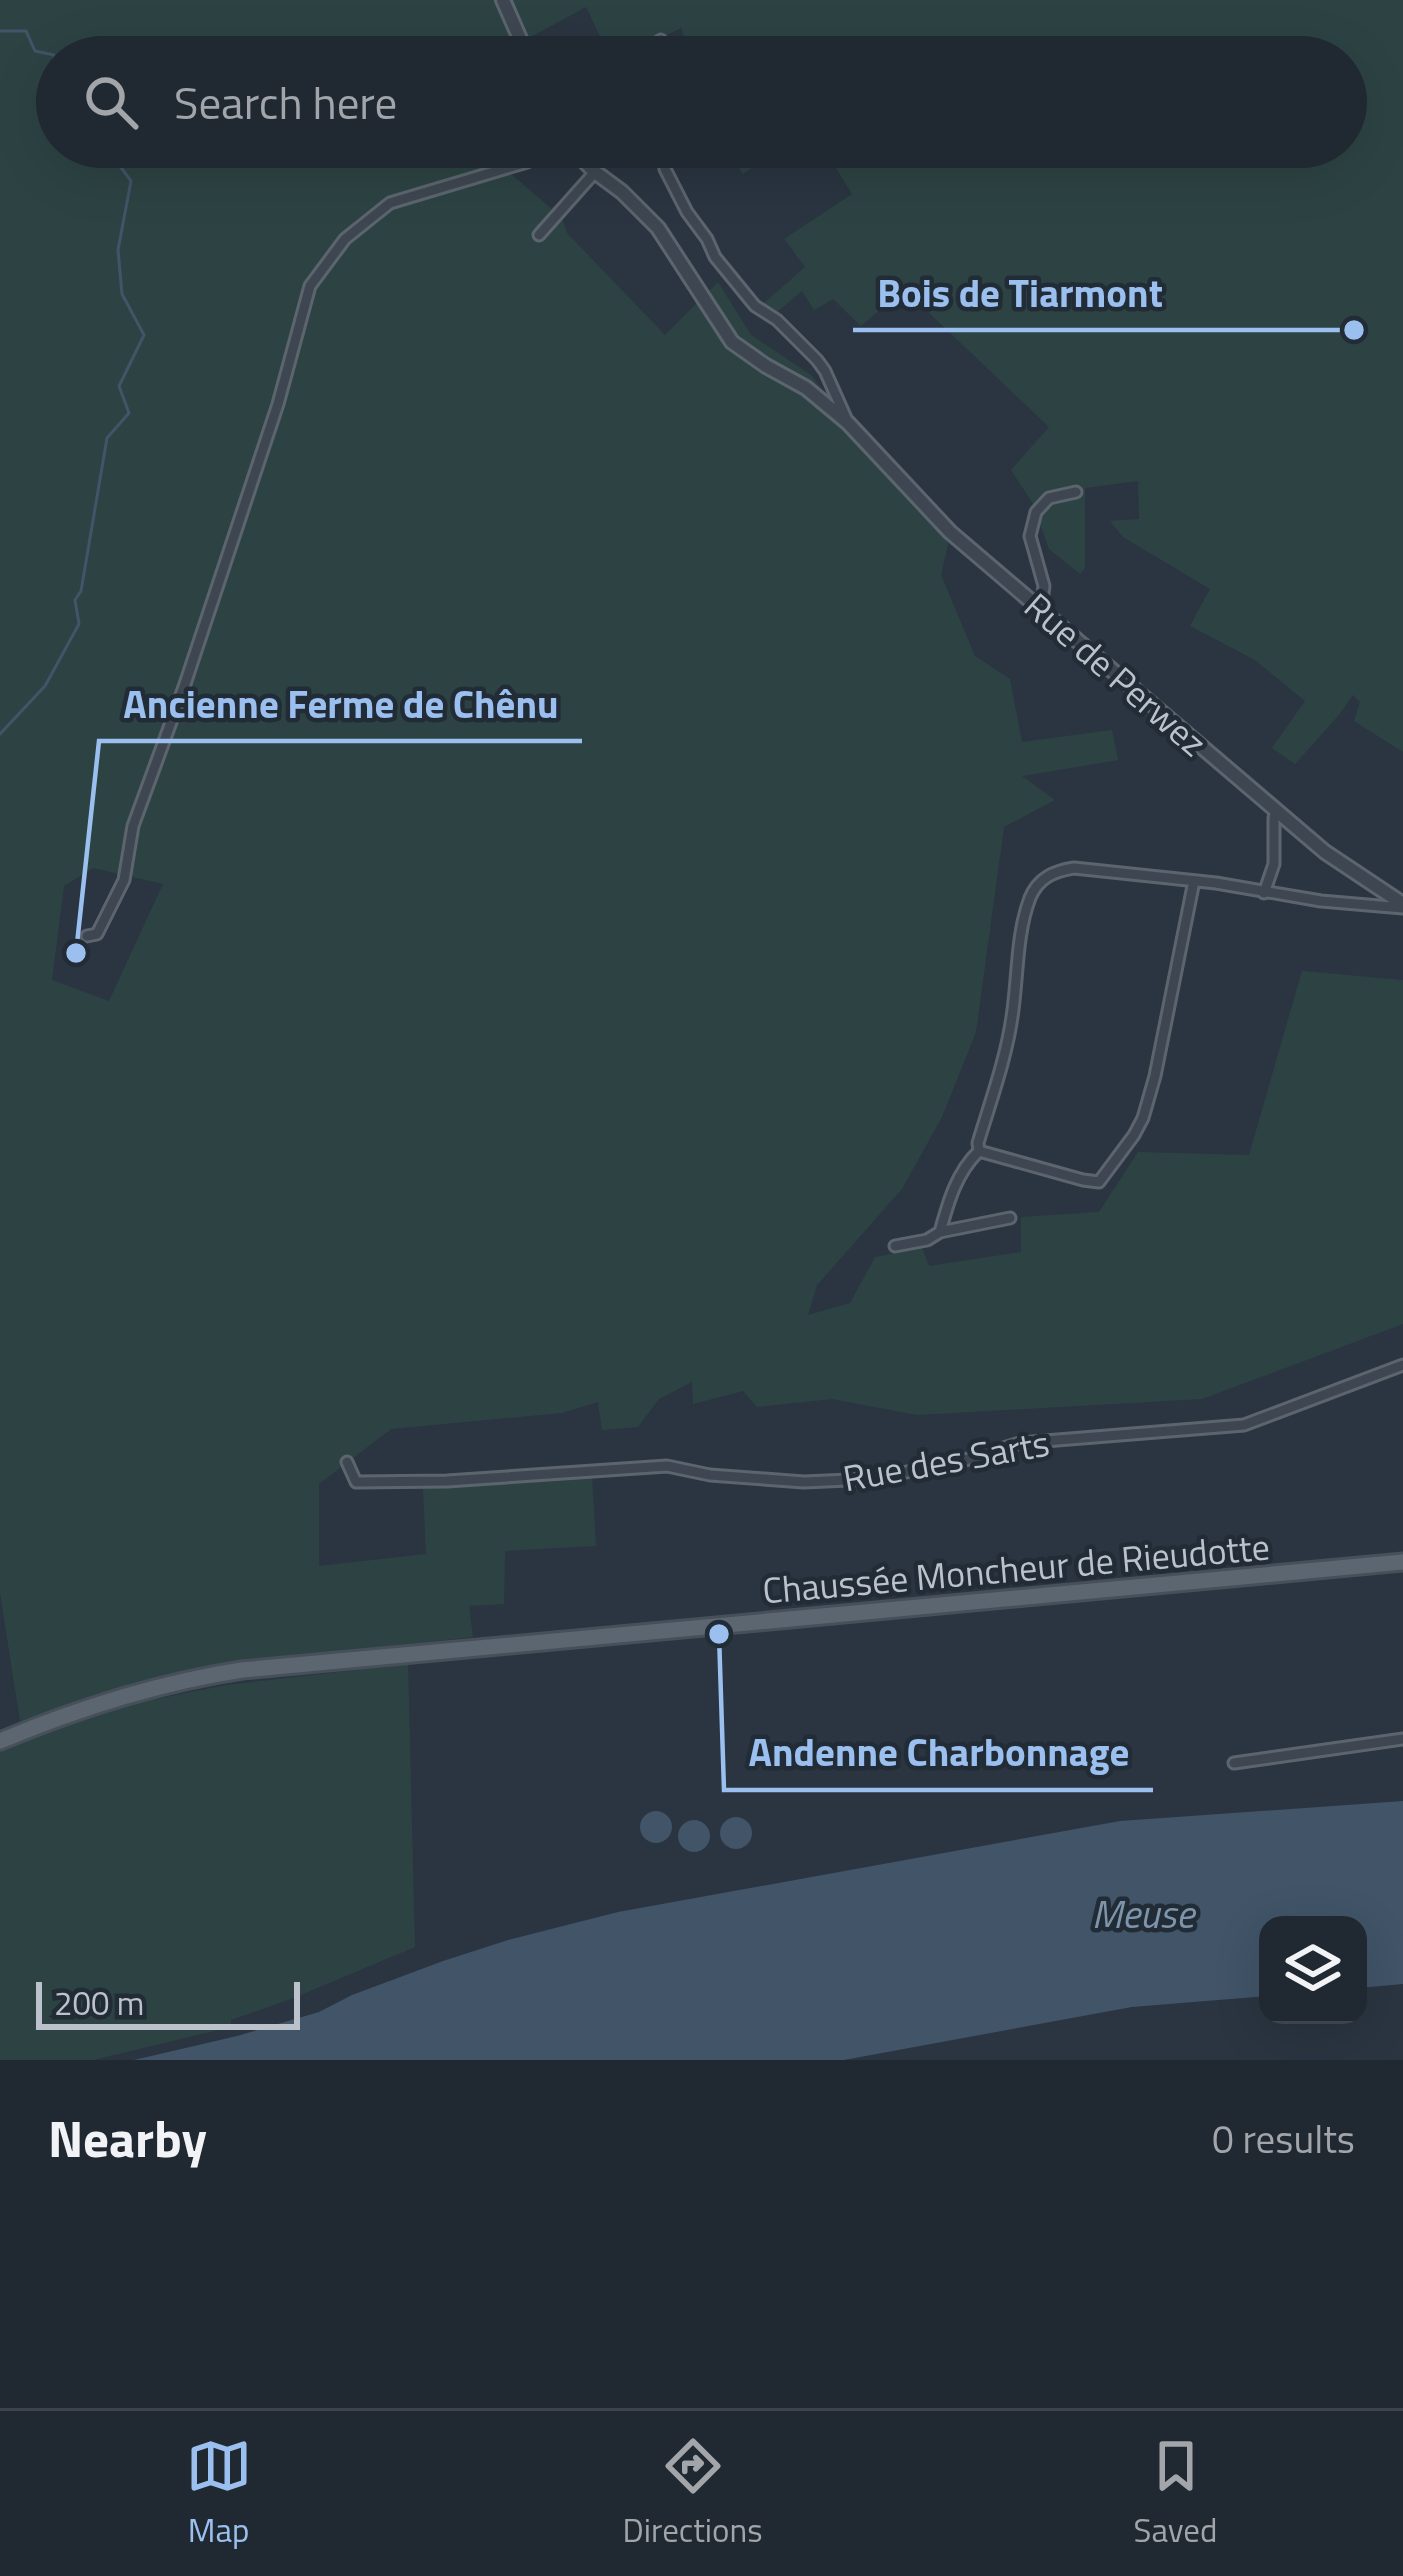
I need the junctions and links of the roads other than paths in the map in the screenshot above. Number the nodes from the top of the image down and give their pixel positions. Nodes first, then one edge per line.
1 (502, 0) edge
2 (518, 36) edge
3 (506, 168) edge
4 (591, 168) edge
5 (665, 168) edge
6 (595, 172) junction
7 (538, 236) dead end
8 (848, 423) junction
9 (1076, 492) dead end
10 (1041, 609) junction
11 (1276, 812) junction
12 (1194, 881) junction
13 (1264, 893) junction
14 (1403, 906) edge
15 (87, 936) dead end
16 (979, 1151) junction
17 (1010, 1218) dead end
18 (940, 1232) junction
19 (895, 1246) dead end
20 (1403, 1365) edge
21 (346, 1462) dead end
22 (1403, 1562) edge
23 (1403, 1739) edge
24 (0, 1741) edge
25 (1234, 1763) dead end

1 - 2 street
3 - 15 street
4 - 6 street, Rue de Perwez
5 - 8 street, Rue de Perwez
6 - 7 street
6 - 8 street, Rue de Perwez
8 - 10 street, Rue de Perwez
9 - 10 street
10 - 11 street, Rue de Perwez
11 - 13 street
11 - 14 street, Rue de Perwez
12 - 13 street
12 - 16 street
12 - 16 street
13 - 14 street
16 - 18 street
17 - 18 street
18 - 19 street
20 - 21 street, Rue des Sarts
22 - 24 main road, Chaussée Moncheur de Rieudotte
23 - 25 street

